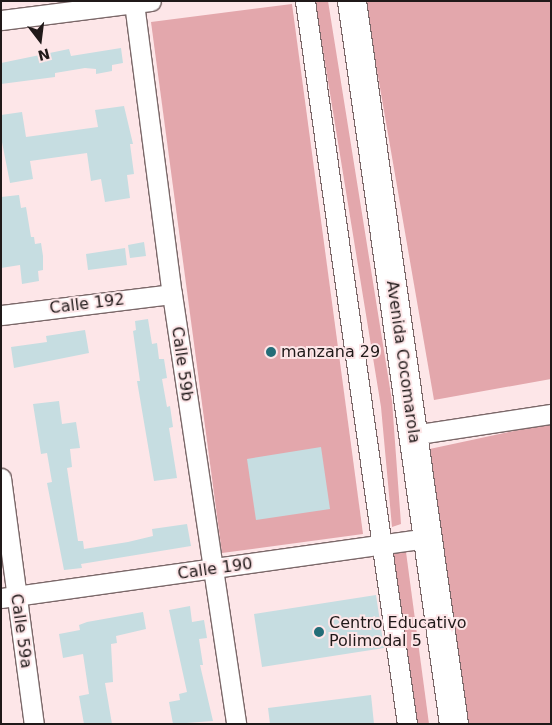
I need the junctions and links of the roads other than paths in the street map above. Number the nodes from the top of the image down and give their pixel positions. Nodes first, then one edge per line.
1 (305, 1) edge
2 (352, 1) edge
3 (143, 2) edge
4 (1, 20) edge
5 (172, 294) junction
6 (1, 315) edge
7 (551, 414) edge
8 (413, 435) junction
9 (1, 478) edge
10 (428, 538) junction
11 (380, 546) junction
12 (213, 569) junction
13 (9, 597) edge
14 (34, 724) edge
15 (236, 724) edge
16 (407, 724) edge
17 (454, 724) edge

1 - 11 street
2 - 8 main road, Avenida Cocomarola
3 - 4 street
3 - 5 street, Calle 59b
5 - 6 street, Calle 192
5 - 12 street, Calle 59b
7 - 8 street
8 - 10 main road, Avenida Cocomarola
9 - 13 street, Calle 59a
10 - 11 street, Calle 190
10 - 17 main road, Avenida Cocomarola
11 - 12 street, Calle 190
11 - 16 street
12 - 13 street, Calle 190
12 - 15 street, Calle 59b
13 - 14 street, Calle 59a

